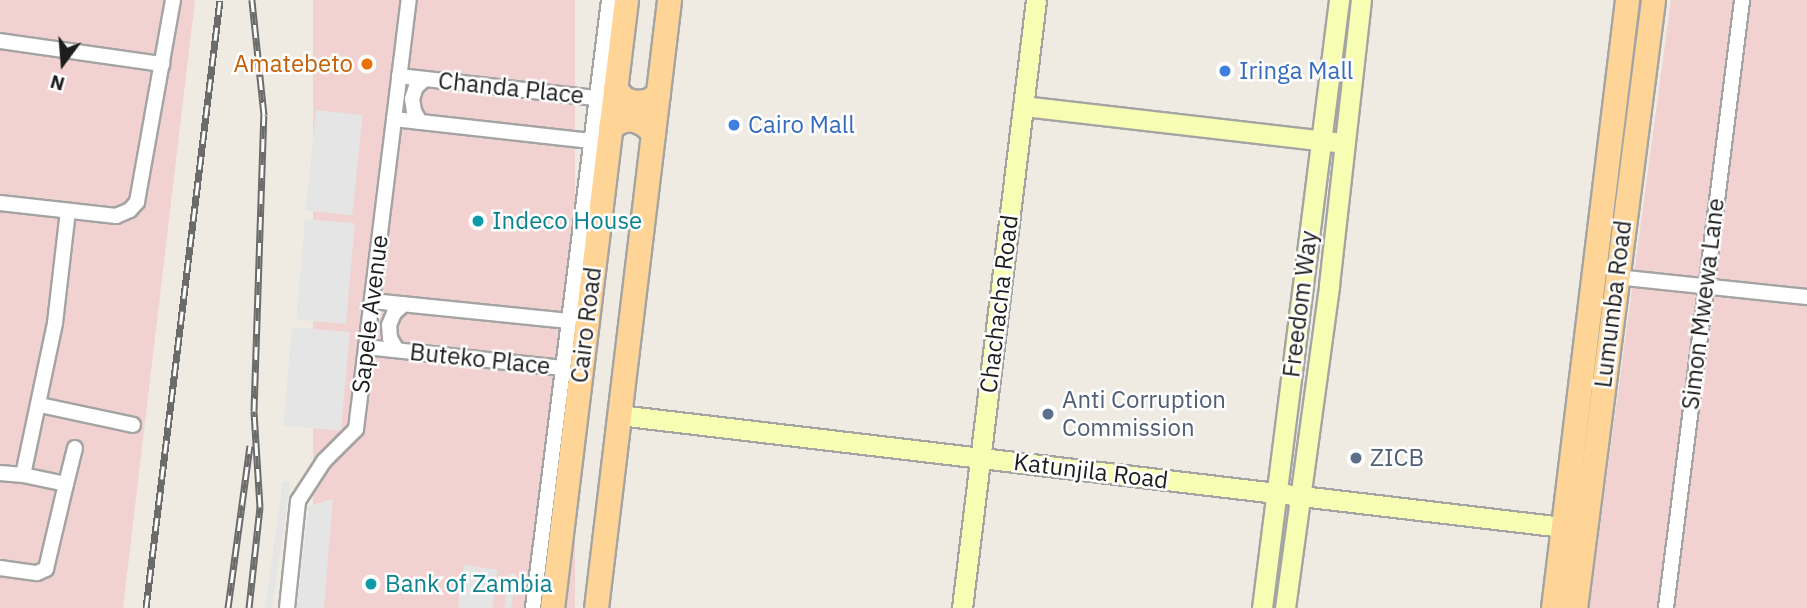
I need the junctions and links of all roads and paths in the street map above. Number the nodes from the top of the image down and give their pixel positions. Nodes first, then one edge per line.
1 (173, 0) edge
2 (409, 0) edge
3 (609, 0) edge
4 (626, 0) edge
5 (669, 0) edge
6 (1036, 0) edge
7 (1339, 0) edge
8 (1361, 0) edge
9 (1627, 0) edge
10 (1653, 0) edge
11 (1742, 0) edge
12 (614, 29) junction
13 (0, 41) edge
14 (162, 64) junction
15 (399, 76) junction
16 (425, 79) junction
17 (606, 93) junction
18 (658, 94) junction
19 (1023, 106) junction
20 (394, 119) junction
21 (420, 122) junction
22 (601, 134) junction
23 (653, 134) junction
24 (1322, 141) junction
25 (1344, 143) junction
26 (0, 203) edge
27 (68, 211) junction
28 (584, 267) junction
29 (1616, 277) junction
30 (1303, 282) junction
31 (1329, 285) junction
32 (1705, 286) junction
33 (1807, 297) edge
34 (372, 301) junction
35 (404, 304) junction
36 (569, 321) junction
37 (366, 346) junction
38 (397, 350) junction
39 (563, 368) junction
40 (40, 405) junction
41 (619, 415) junction
42 (133, 425) dead end
43 (75, 448) dead end
44 (980, 458) junction
45 (0, 473) edge
46 (23, 475) junction
47 (66, 484) junction
48 (1276, 493) junction
49 (1301, 496) junction
50 (1563, 527) junction
51 (548, 561) junction
52 (0, 568) edge
53 (287, 608) edge
54 (533, 608) edge
55 (552, 608) edge
56 (596, 608) edge
57 (962, 608) edge
58 (1262, 608) edge
59 (1285, 608) edge
60 (1553, 608) edge
61 (1574, 608) edge
62 (1666, 608) edge

1 - 14 street
2 - 15 street, Sapele Avenue
3 - 12 street
4 - 12 main road, Cairo Road
5 - 18 main road, Cairo Road
6 - 19 street, Chachacha Road
7 - 24 street, Freedom Way
8 - 25 street, Freedom Way
9 - 50 main road, Lumumba Road
10 - 29 main road, Lumumba Road
11 - 32 street, Simon Mwewa Lane
12 - 17 main road, Cairo Road
13 - 14 street
14 - 27 street
15 - 16 street, Chanda Place
15 - 20 street, Sapele Avenue
16 - 17 street, Chanda Place
16 - 21 street, Chanda Place
17 - 18 main road
17 - 22 main road, Cairo Road
18 - 23 main road, Cairo Road
19 - 24 street
19 - 44 street, Chachacha Road
20 - 21 street, Chanda Place
20 - 34 street, Sapele Avenue
21 - 22 street, Chanda Place
22 - 23 main road
22 - 28 main road, Cairo Road
23 - 41 main road, Cairo Road
24 - 25 street
24 - 30 street, Freedom Way
25 - 31 street, Freedom Way
26 - 27 street
27 - 40 street
28 - 36 street
28 - 51 main road, Cairo Road
29 - 32 street
29 - 61 main road, Lumumba Road
30 - 31 street
30 - 48 street, Freedom Way
31 - 49 street, Freedom Way
32 - 33 street
32 - 62 street, Simon Mwewa Lane
34 - 35 street, Buteko Place
34 - 37 street, Sapele Avenue
35 - 36 street, Buteko Place
35 - 38 street, Buteko Place
36 - 39 street
37 - 38 street, Buteko Place
37 - 53 street, Sapele Avenue
38 - 39 street, Buteko Place
39 - 51 street
40 - 42 street
40 - 46 street
41 - 44 street, Katunjila Road
41 - 56 main road, Cairo Road
43 - 47 street
44 - 48 street, Katunjila Road
44 - 57 street, Chachacha Road
45 - 46 street
46 - 47 street
47 - 52 street
48 - 49 street, Katunjila Road
48 - 58 street, Freedom Way
49 - 50 street, Katunjila Road
49 - 59 street, Freedom Way
50 - 60 main road, Lumumba Road
51 - 54 street
51 - 55 main road, Cairo Road

